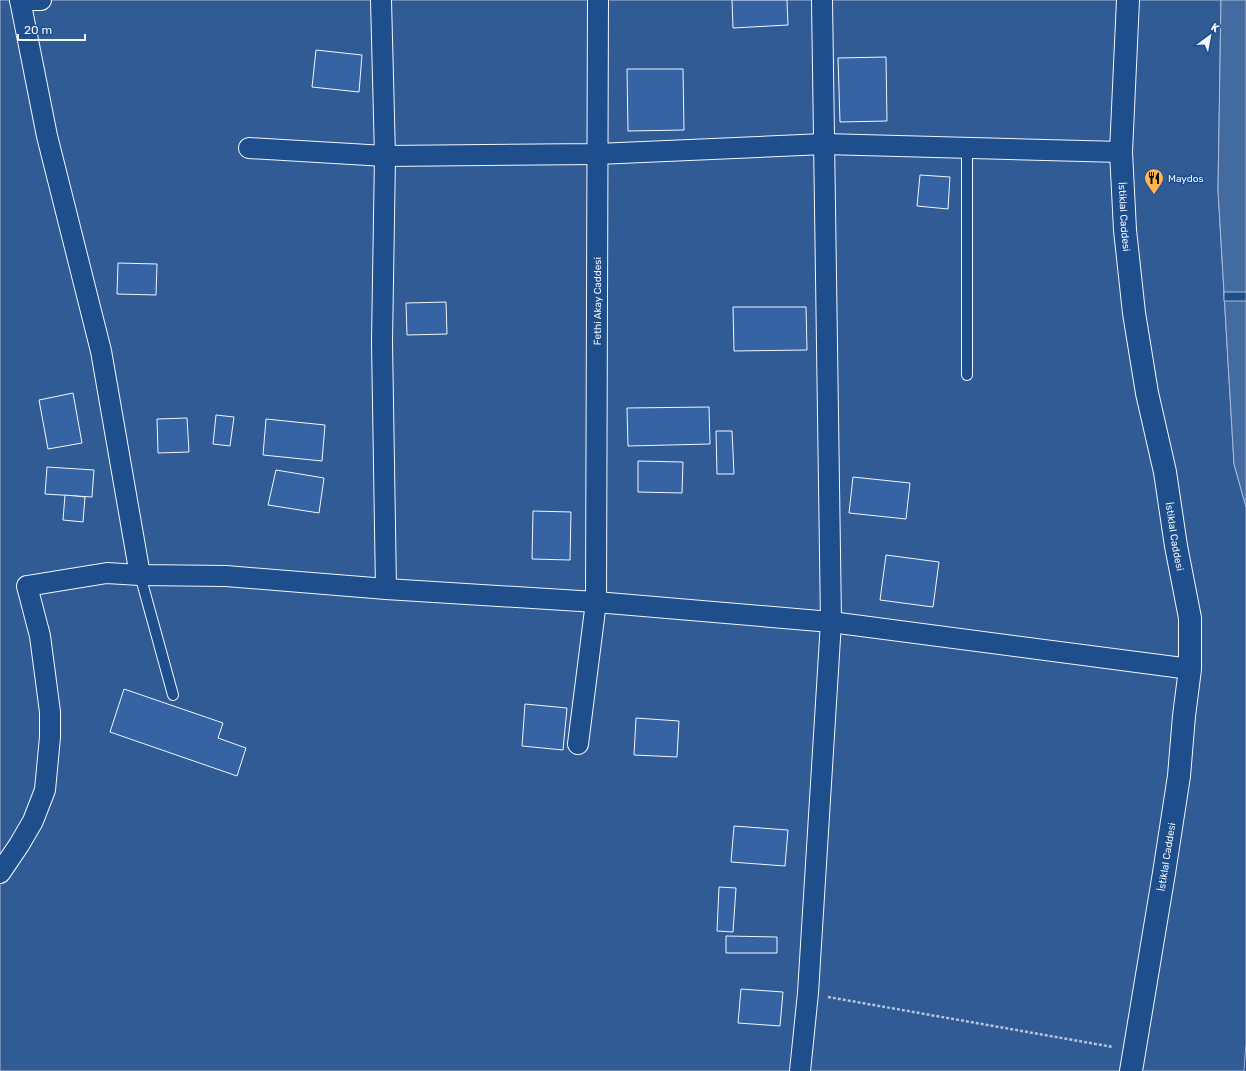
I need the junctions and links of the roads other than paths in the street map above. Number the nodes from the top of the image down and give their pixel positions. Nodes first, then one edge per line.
1 (20, 0) edge
2 (41, 0) edge
3 (381, 0) edge
4 (598, 0) edge
5 (822, 0) edge
6 (1128, 0) edge
7 (824, 144) junction
8 (249, 148) dead end
9 (967, 148) junction
10 (1121, 152) junction
11 (597, 154) junction
12 (385, 156) junction
13 (967, 375) dead end
14 (140, 575) junction
15 (386, 589) junction
16 (596, 602) junction
17 (831, 622) junction
18 (1190, 669) junction
19 (173, 694) dead end
20 (578, 744) dead end
21 (0, 873) edge
22 (1132, 1061) edge
23 (800, 1071) edge

1 - 2 street
1 - 14 street
3 - 12 street
4 - 11 street, Fethi Akay Caddesi
5 - 7 street
6 - 10 main road, İstiklal Caddesi
7 - 9 street
7 - 11 street
7 - 17 street
8 - 12 street
9 - 10 street
9 - 13 lane
10 - 18 main road, İstiklal Caddesi
11 - 12 street
11 - 16 street, Fethi Akay Caddesi
12 - 15 street
14 - 15 street
14 - 19 lane
14 - 21 street
15 - 16 street
16 - 17 street
16 - 20 street, Fethi Akay Caddesi
17 - 18 street
17 - 23 street
18 - 22 main road, İstiklal Caddesi

